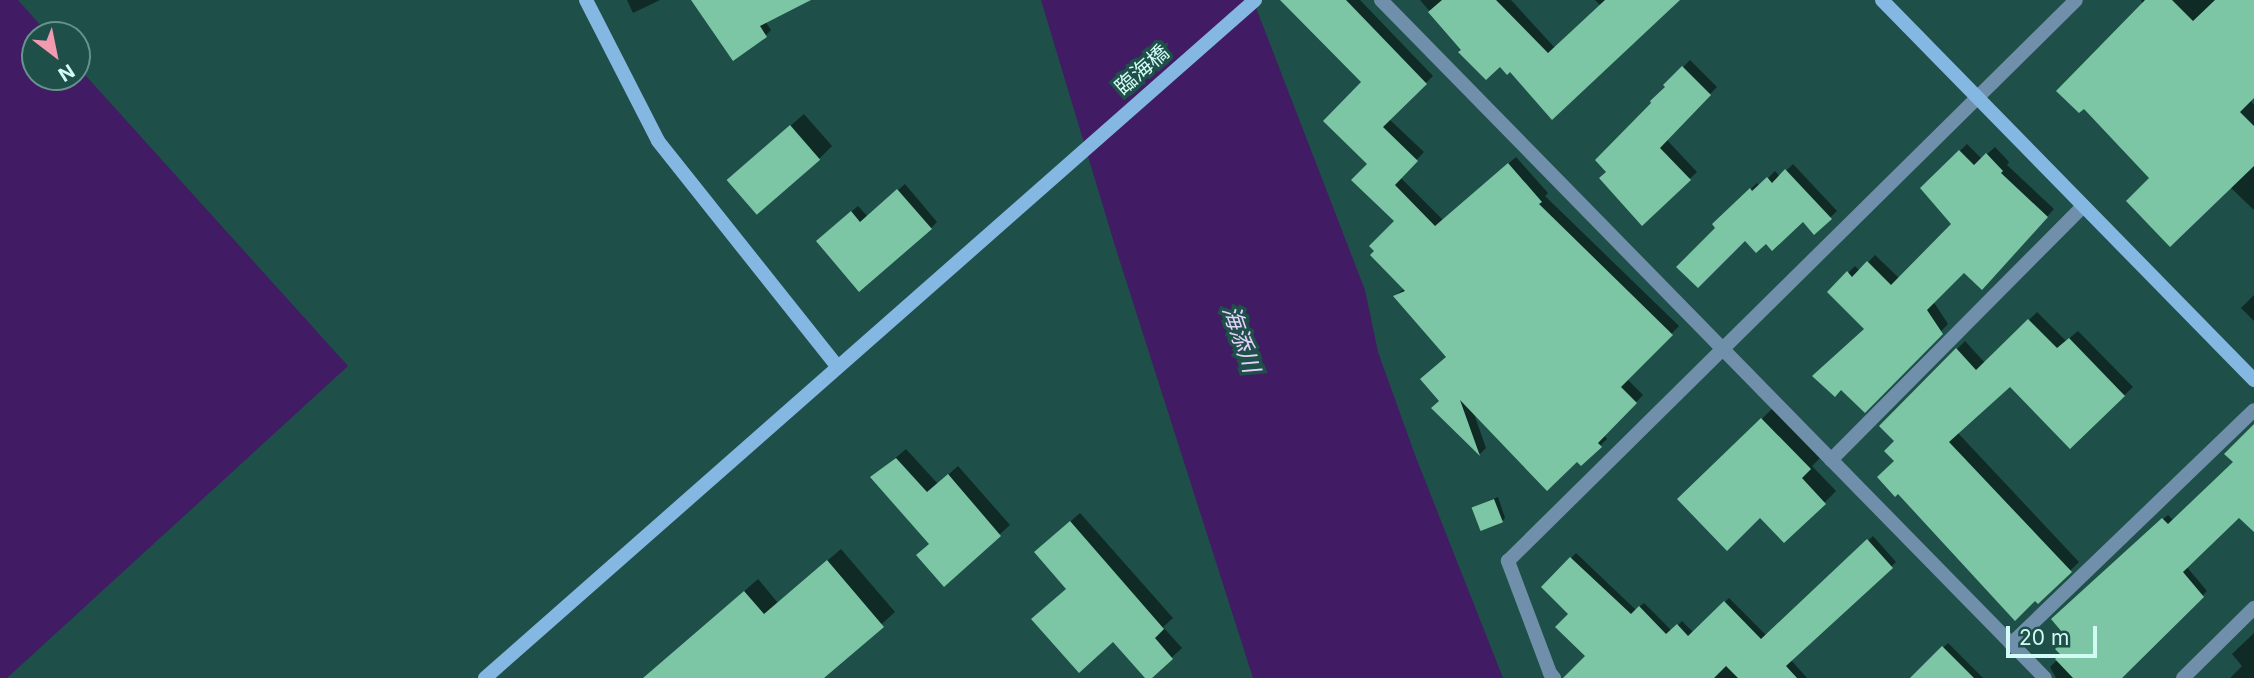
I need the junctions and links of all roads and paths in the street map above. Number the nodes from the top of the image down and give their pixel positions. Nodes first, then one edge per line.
1 (586, 0) edge
2 (1255, 0) edge
3 (1381, 0) edge
4 (1882, 0) edge
5 (2076, 0) edge
6 (1978, 98) junction
7 (2083, 206) junction
8 (1723, 349) junction
9 (837, 366) junction
10 (2254, 380) edge
11 (2254, 410) edge
12 (1832, 460) junction
13 (2254, 608) edge
14 (2011, 644) junction
15 (485, 678) edge
16 (1554, 678) edge
17 (2045, 678) edge
18 (2183, 678) edge

1 - 9 street
2 - 9 street, 臨海橋
3 - 8 street
4 - 6 street
5 - 6 street
6 - 7 street
6 - 8 street
7 - 10 street
7 - 12 street
8 - 12 street
8 - 16 street
9 - 15 street, 臨海橋
11 - 14 street
12 - 14 street
13 - 18 street
14 - 17 street

